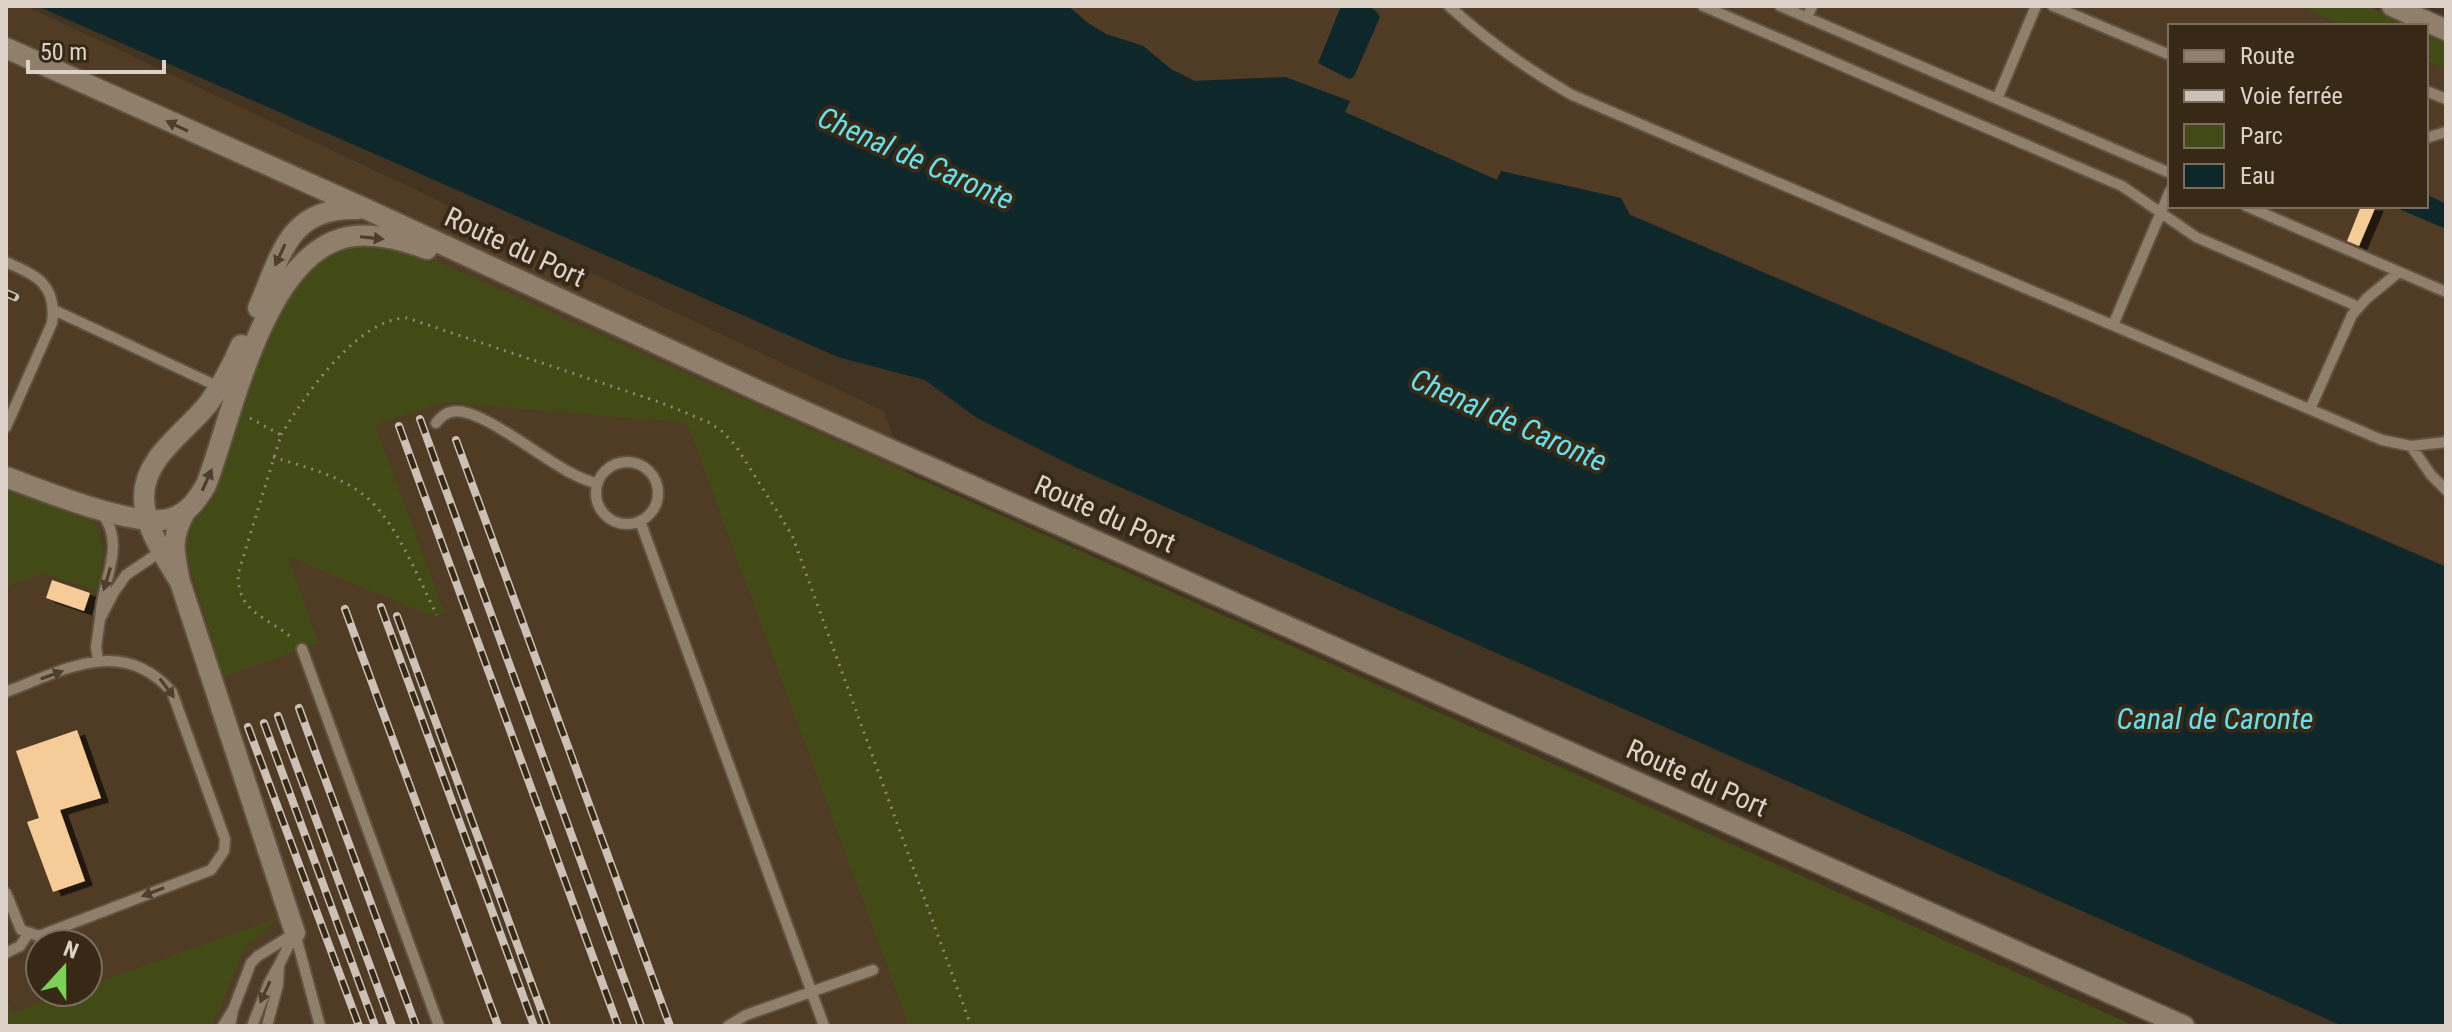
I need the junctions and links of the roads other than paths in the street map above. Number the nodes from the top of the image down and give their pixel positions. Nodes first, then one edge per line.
1 (1450, 6) edge
2 (1703, 6) edge
3 (1780, 6) edge
4 (1812, 6) edge
5 (2036, 6) edge
6 (2053, 6) edge
7 (2392, 6) edge
8 (1807, 18) junction
9 (2446, 30) edge
10 (6, 48) edge
11 (2168, 54) edge
12 (1997, 99) junction
13 (207, 140) junction
14 (2168, 172) edge
15 (2168, 195) edge
16 (2251, 208) edge
17 (366, 209) junction
18 (322, 212) junction
19 (2160, 213) junction
20 (315, 252) junction
21 (6, 262) edge
22 (2399, 272) junction
23 (529, 285) junction
24 (2446, 292) edge
25 (2359, 307) junction
26 (54, 310) junction
27 (2113, 325) junction
28 (219, 387) junction
29 (2310, 409) junction
30 (436, 423) dead end
31 (6, 427) edge
32 (2446, 442) edge
33 (2411, 446) junction
34 (6, 477) edge
35 (598, 483) junction
36 (2446, 490) edge
37 (97, 507) junction
38 (185, 512) junction
39 (149, 521) junction
40 (640, 521) junction
41 (168, 546) junction
42 (100, 619) junction
43 (302, 649) road end
44 (98, 660) junction
45 (6, 692) edge
46 (6, 893) edge
47 (60, 928) edge
48 (24, 932) edge
49 (295, 933) junction
50 (24, 940) edge
51 (6, 953) edge
52 (279, 965) junction
53 (873, 970) dead end
54 (812, 992) junction
55 (233, 1010) junction
56 (223, 1026) edge
57 (230, 1026) edge
58 (252, 1026) edge
59 (267, 1026) edge
60 (320, 1026) edge
61 (439, 1026) edge
62 (728, 1026) edge
63 (824, 1026) edge
64 (2184, 1026) edge

1 - 27 lane
2 - 19 lane
3 - 8 lane
4 - 8 lane
5 - 12 lane
6 - 11 lane
7 - 9 street
8 - 12 lane
13 -> 10 street, Route du Port
12 - 14 lane
13 - 17 street, Route du Port
13 - 18 street
15 - 19 lane
16 - 22 lane
17 - 18 street
17 - 23 street, Route du Port
18 - 20 street
18 -> 28 street
19 - 25 lane
19 - 27 lane
20 -> 23 street
38 -> 20 street
21 - 26 lane
22 - 24 lane
22 - 25 lane
23 - 64 street, Route du Port
25 - 29 lane
26 - 28 lane
26 - 31 lane
27 - 29 lane
28 - 39 street
29 - 33 lane
30 - 35 lane
32 - 33 lane
33 - 36 lane
34 - 37 street
35 - 40 lane
35 - 40 lane
37 - 39 street
37 -> 42 lane
38 - 39 street
38 - 41 street
39 - 41 street
40 - 54 lane
41 - 42 lane
41 - 49 street
42 - 44 lane
43 - 61 lane
45 -> 44 lane
44 -> 47 lane
46 - 48 lane
49 - 52 lane
49 - 55 lane
49 - 60 lane
50 - 51 lane
52 -> 58 lane
52 - 59 lane
53 - 54 lane
54 - 62 lane
54 - 63 lane
55 - 56 lane
55 - 57 lane

